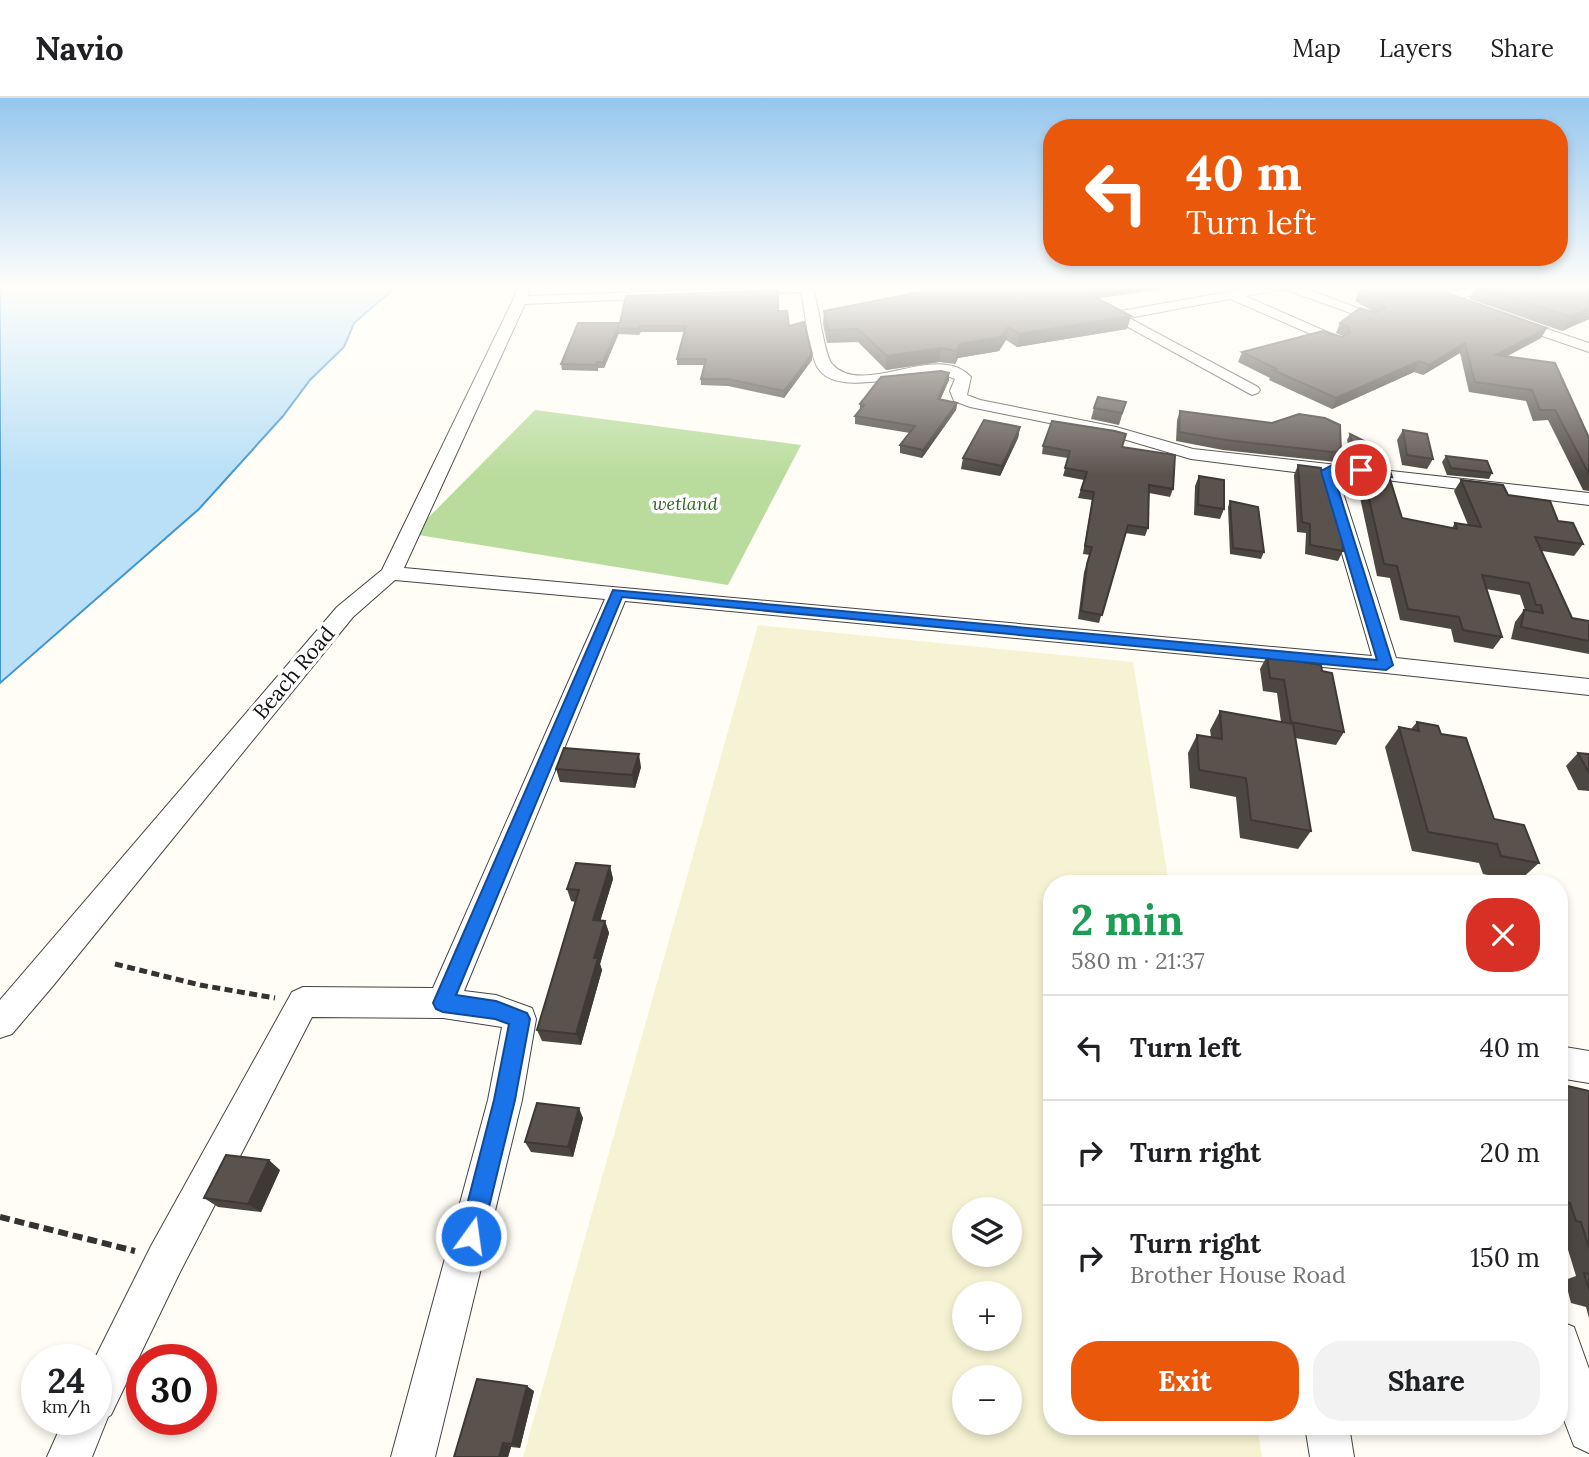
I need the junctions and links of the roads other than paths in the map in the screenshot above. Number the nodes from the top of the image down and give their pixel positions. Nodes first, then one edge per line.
1 (496, 349) edge
2 (820, 349) edge
3 (1177, 349) edge
4 (1252, 390) dead end
5 (1327, 471) junction
6 (1589, 499) edge
7 (391, 573) junction
8 (618, 593) junction
9 (1386, 665) junction
10 (1589, 687) edge
11 (443, 1003) junction
12 (0, 1023) edge
13 (1568, 1064) edge
14 (1589, 1067) edge
15 (112, 1367) edge
16 (1568, 1369) edge
17 (1589, 1431) edge
18 (79, 1435) edge
19 (1328, 1435) edge
20 (69, 1457) edge
21 (413, 1457) edge
22 (1332, 1457) edge

1 - 7 street, Beach Road
2 - 5 street
3 - 4 street
5 - 6 street
5 - 9 street
7 - 8 street
7 - 12 street, Beach Road
8 - 9 street
8 - 11 street
9 - 10 street
11 - 15 street
11 - 21 street
13 - 14 street
16 - 17 street
18 - 20 street
19 - 22 street

